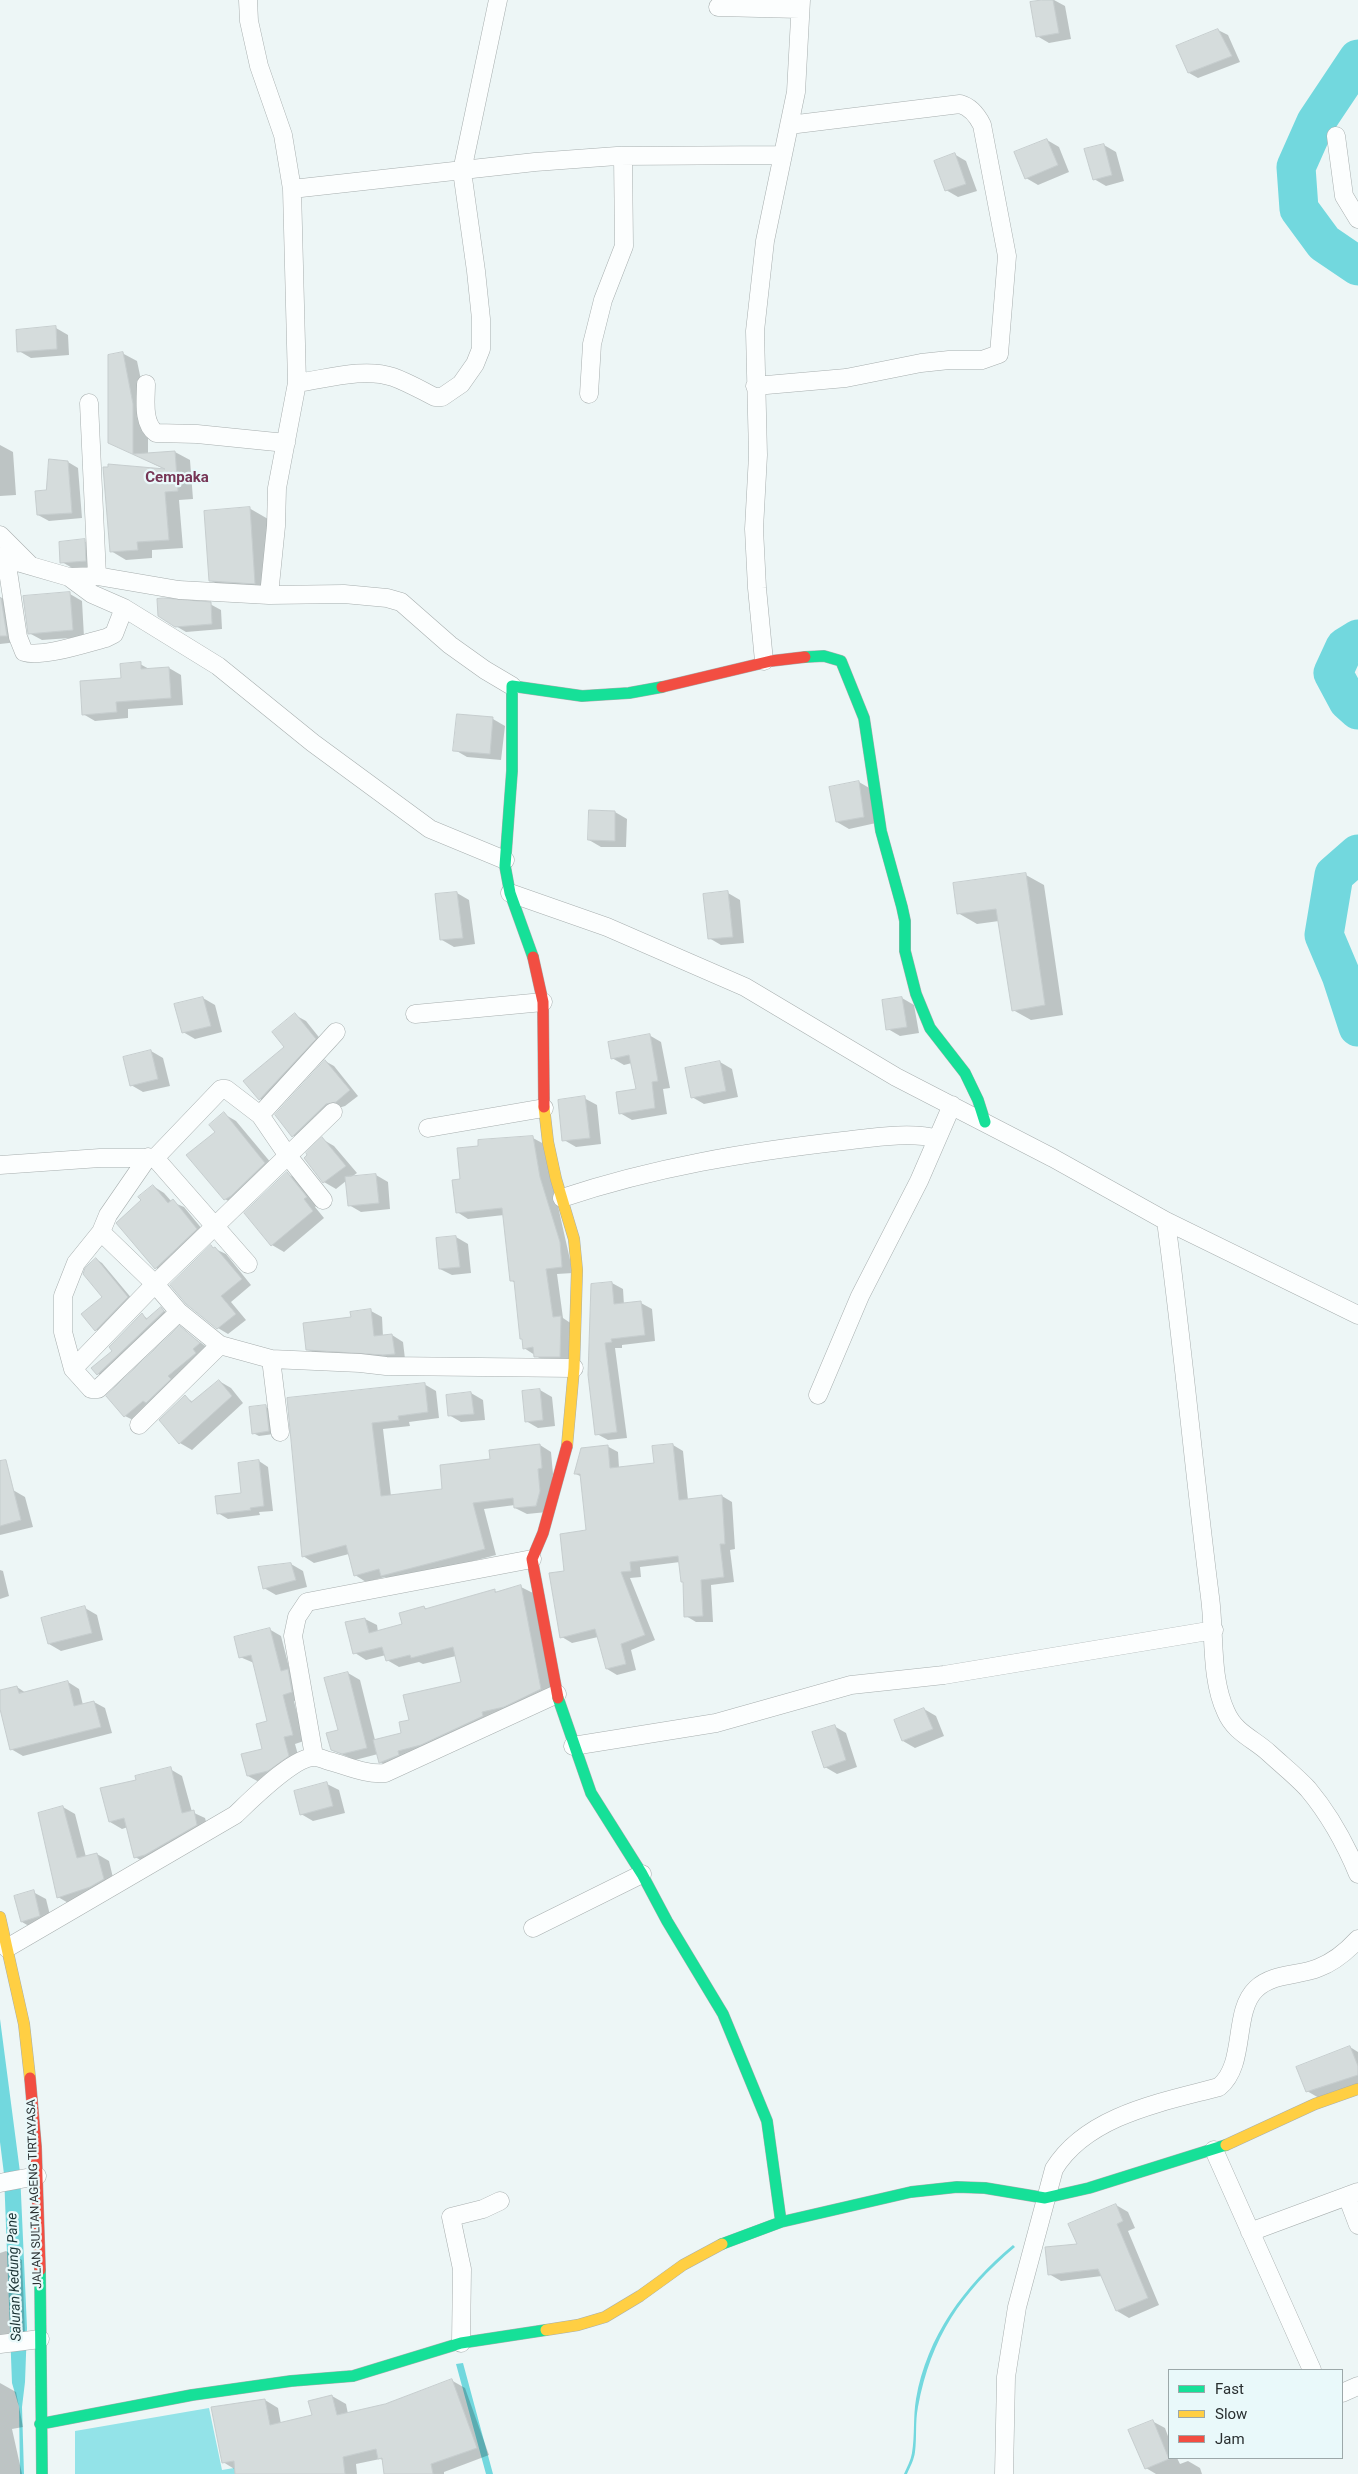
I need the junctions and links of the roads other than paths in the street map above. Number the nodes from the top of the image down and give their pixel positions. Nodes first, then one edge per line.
1 (248, 0) edge
2 (498, 0) edge
3 (801, 4) edge
4 (718, 7) dead end
5 (789, 125) junction
6 (1336, 136) dead end
7 (783, 154) junction
8 (622, 156) junction
9 (462, 171) junction
10 (292, 189) junction
11 (1358, 219) edge
12 (297, 383) junction
13 (146, 384) dead end
14 (755, 386) junction
15 (589, 394) dead end
16 (89, 403) dead end
17 (286, 443) junction
18 (0, 535) edge
19 (3, 558) edge
20 (30, 566) junction
21 (97, 576) junction
22 (69, 577) junction
23 (269, 595) junction
24 (124, 608) junction
25 (764, 661) junction
26 (512, 686) junction
27 (505, 863) junction
28 (509, 889) junction
29 (543, 1002) junction
30 (415, 1014) dead end
31 (336, 1032) dead end
32 (954, 1106) junction
33 (544, 1108) junction
34 (333, 1112) dead end
35 (260, 1115) junction
36 (981, 1120) junction
37 (428, 1128) dead end
38 (937, 1139) junction
39 (288, 1156) junction
40 (152, 1157) junction
41 (0, 1165) edge
42 (562, 1198) junction
43 (324, 1200) dead end
44 (1166, 1221) junction
45 (216, 1227) junction
46 (100, 1232) junction
47 (248, 1264) dead end
48 (155, 1284) junction
49 (179, 1312) junction
50 (1358, 1315) edge
51 (220, 1345) junction
52 (271, 1359) junction
53 (574, 1368) junction
54 (73, 1369) junction
55 (818, 1395) dead end
56 (139, 1425) dead end
57 (280, 1432) dead end
58 (532, 1559) junction
59 (1214, 1630) junction
60 (558, 1694) junction
61 (573, 1746) junction
62 (314, 1756) junction
63 (1358, 1872) edge
64 (642, 1874) junction
65 (0, 1917) edge
66 (533, 1928) dead end
67 (1358, 1939) edge
68 (7, 1948) junction
69 (1358, 2089) edge
70 (1214, 2150) junction
71 (29, 2178) junction
72 (0, 2183) edge
73 (1353, 2194) edge
74 (1045, 2198) junction
75 (500, 2201) dead end
76 (781, 2222) junction
77 (1358, 2225) edge
78 (1250, 2232) junction
79 (35, 2339) junction
80 (4, 2343) edge
81 (461, 2344) junction
82 (1312, 2369) edge
83 (1358, 2386) edge
84 (1343, 2393) edge
85 (40, 2424) junction
86 (42, 2474) edge
87 (1004, 2474) edge

1 - 10 street
2 - 9 street
3 - 4 street
3 - 5 street
5 - 7 street
5 - 14 street
6 - 11 street
7 - 8 street
7 - 14 street
8 - 9 street
8 - 15 street
9 - 10 street
9 - 12 street
10 - 12 street
12 - 17 street
13 - 17 street
14 - 25 street
16 - 21 street
17 - 23 street
18 - 20 street
19 - 20 street
19 - 24 street
20 - 22 street
21 - 22 street
21 - 23 street
22 - 24 street
23 - 26 street
24 - 27 street
25 - 26 street
25 - 36 street
26 - 27 street
27 - 28 street
28 - 29 street
28 - 32 street
29 - 30 street
29 - 33 street
31 - 35 street
32 - 36 street
32 - 38 street
33 - 37 street
33 - 42 street
34 - 39 street
35 - 39 street
35 - 40 street
36 - 44 street
38 - 42 street
38 - 55 street
39 - 43 street
39 - 45 street
40 - 41 street
40 - 45 street
40 - 46 street
42 - 53 street
44 - 50 street
44 - 59 street
45 - 47 street
45 - 48 street
46 - 48 street
46 - 54 street
48 - 49 street
48 - 54 street
49 - 51 street
49 - 54 street
51 - 52 street
51 - 56 street
52 - 53 street
52 - 57 street
53 - 58 street
58 - 60 street
58 - 62 street
59 - 61 street
59 - 63 street
60 - 61 street
60 - 62 street
61 - 64 street
62 - 68 street
64 - 66 street
64 - 76 street
65 - 68 street, JALAN SULTAN AGENG TIRTAYASA
67 - 74 street
68 - 71 street, JALAN SULTAN AGENG TIRTAYASA
69 - 70 street
70 - 74 street
70 - 78 street
71 - 72 street
71 - 79 street, JALAN SULTAN AGENG TIRTAYASA
73 - 77 street
73 - 78 street
74 - 76 street
74 - 87 street
75 - 81 street
76 - 81 street
78 - 82 street
79 - 80 street
79 - 85 street, JALAN SULTAN AGENG TIRTAYASA
81 - 85 street
83 - 84 street
85 - 86 street, JALAN SULTAN AGENG TIRTAYASA

